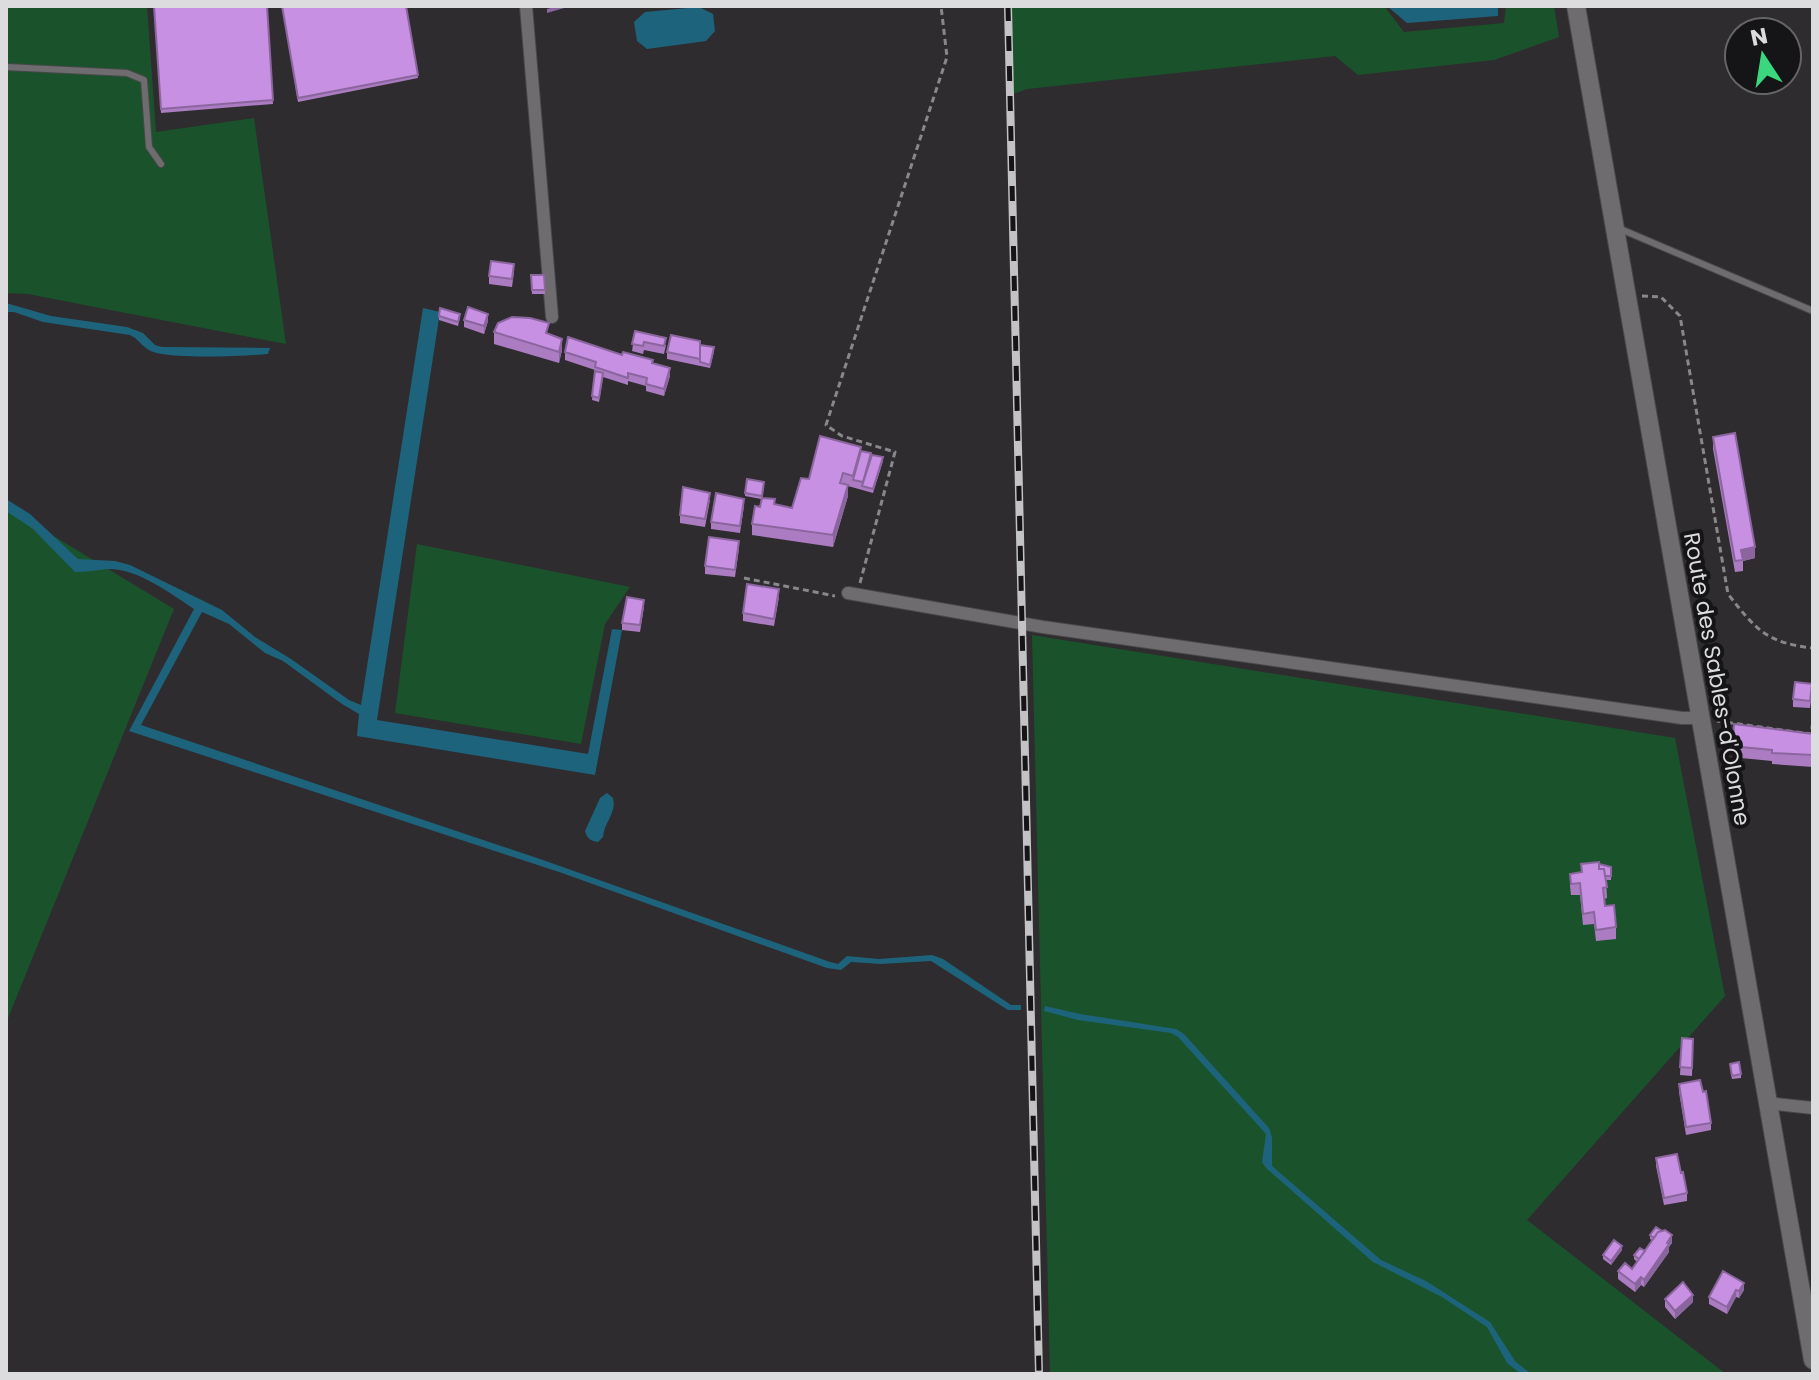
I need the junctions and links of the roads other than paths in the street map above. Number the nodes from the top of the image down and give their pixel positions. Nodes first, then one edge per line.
1 (526, 6) edge
2 (1576, 6) edge
3 (6, 67) edge
4 (161, 164) dead end
5 (1614, 226) junction
6 (1813, 311) edge
7 (552, 317) dead end
8 (848, 593) road end
9 (1700, 718) junction
10 (1767, 1103) junction
11 (1813, 1108) edge
12 (1813, 1360) edge

1 - 7 street
2 - 5 main road, Route des Sables-d'Olonne
3 - 4 lane
5 - 6 lane
5 - 9 main road, Route des Sables-d'Olonne
8 - 9 street
9 - 10 main road, Route des Sables-d'Olonne
10 - 11 street
10 - 12 main road, Route des Sables-d'Olonne

